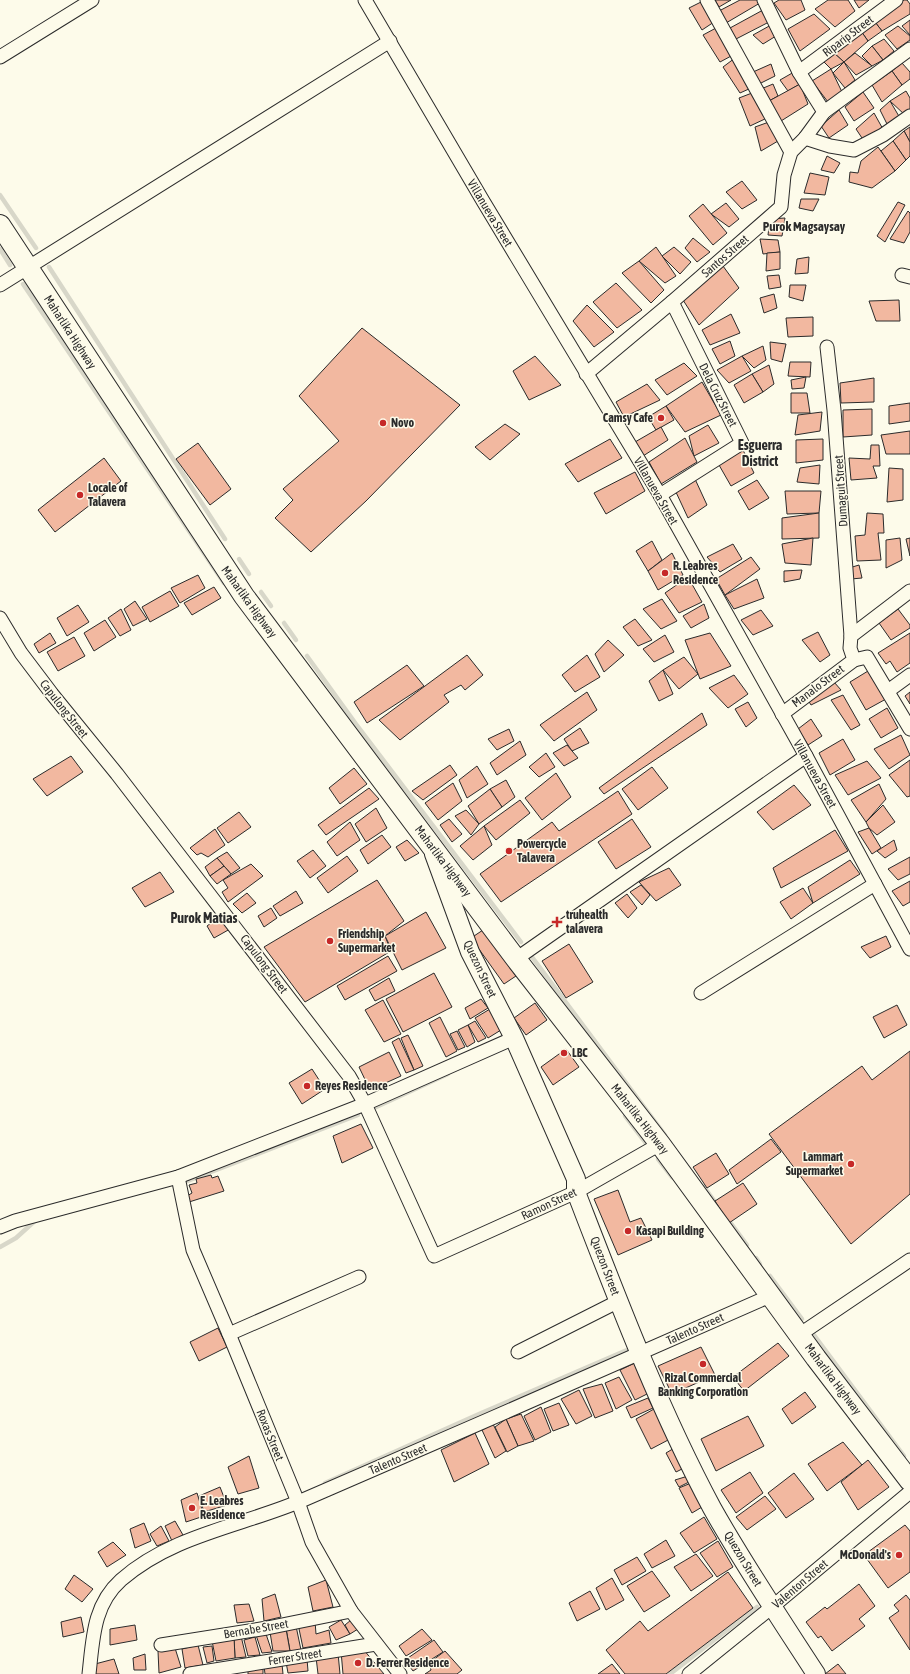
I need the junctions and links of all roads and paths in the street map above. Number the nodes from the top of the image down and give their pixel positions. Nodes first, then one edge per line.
1 (92, 0) edge
2 (365, 0) edge
3 (707, 0) edge
4 (764, 0) edge
5 (896, 0) edge
6 (390, 41) junction
7 (910, 49) edge
8 (0, 57) edge
9 (799, 72) junction
10 (824, 112) junction
11 (910, 116) edge
12 (805, 138) junction
13 (791, 152) junction
14 (0, 225) edge
15 (28, 267) junction
16 (0, 285) edge
17 (672, 302) junction
18 (827, 347) dead end
19 (586, 374) junction
20 (660, 495) junction
21 (910, 591) edge
22 (0, 618) edge
23 (851, 636) junction
24 (854, 660) junction
25 (910, 675) edge
26 (888, 691) junction
27 (782, 714) junction
28 (910, 729) edge
29 (806, 756) junction
30 (429, 842) junction
31 (875, 884) junction
32 (910, 949) edge
33 (516, 959) junction
34 (701, 993) dead end
35 (514, 1038) junction
36 (365, 1104) junction
37 (660, 1144) junction
38 (178, 1177) junction
39 (576, 1192) junction
40 (0, 1227) edge
41 (434, 1256) joint
42 (910, 1260) edge
43 (359, 1277) dead end
44 (770, 1296) junction
45 (618, 1301) junction
46 (229, 1334) junction
47 (799, 1335) junction
48 (518, 1352) dead end
49 (640, 1353) junction
50 (910, 1481) edge
51 (910, 1492) edge
52 (298, 1502) junction
53 (772, 1607) junction
54 (351, 1611) junction
55 (376, 1644) junction
56 (161, 1645) dead end
57 (89, 1674) edge
58 (190, 1674) edge
59 (400, 1674) edge
60 (689, 1674) edge
61 (816, 1674) edge

1 - 8 street
2 - 6 street, Villanueva Street
3 - 13 street
4 - 9 street
5 - 9 street, Riparip Street
6 - 15 street
6 - 19 street, Villanueva Street
7 - 10 street, Santos Street
9 - 10 street
10 - 12 street, Santos Street
11 - 12 street
12 - 13 street, Santos Street
13 - 17 street, Santos Street
14 - 15 main road, Maharlika Highway
15 - 16 street
15 - 30 main road, Maharlika Highway
17 - 19 street, Santos Street
17 - 20 street, Dela Cruz Street
18 - 23 street, Dumaguit Street
19 - 20 street, Villanueva Street
20 - 27 street, Villanueva Street
21 - 23 street
22 - 36 street, Capulong Street
23 - 24 street, Manalo Street
24 - 26 street
24 - 27 street, Manalo Street
25 - 26 street
26 - 28 street
27 - 29 street, Villanueva Street
29 - 31 street, Villanueva Street
29 - 33 street
30 - 33 main road, Maharlika Highway
30 - 35 street, Quezon Street
31 - 32 street, Villanueva Street
31 - 34 street
33 - 37 main road, Maharlika Highway
35 - 36 street
35 - 39 street, Quezon Street
36 - 38 street
36 - 41 street, Capulong Street
37 - 39 street, Ramon Street
37 - 44 main road, Maharlika Highway
38 - 40 street
38 - 46 street, Roxas Street
39 - 41 street, Ramon Street
39 - 45 street, Quezon Street
42 - 47 street
43 - 46 street
44 - 47 main road, Maharlika Highway
44 - 49 street, Talento Street
45 - 48 street
45 - 49 street, Quezon Street
46 - 52 street, Roxas Street
47 - 50 main road, Maharlika Highway
49 - 52 street, Talento Street
49 - 53 street, Quezon Street
51 - 53 street, Valenton Street
52 - 54 street, Roxas Street
52 - 57 street, Talento Street
53 - 60 street, Valenton Street
53 - 61 street, Quezon Street
54 - 55 street, Roxas Street
54 - 56 street, Bernabe Street
55 - 58 street, Ferrer Street
55 - 59 street, Roxas Street

